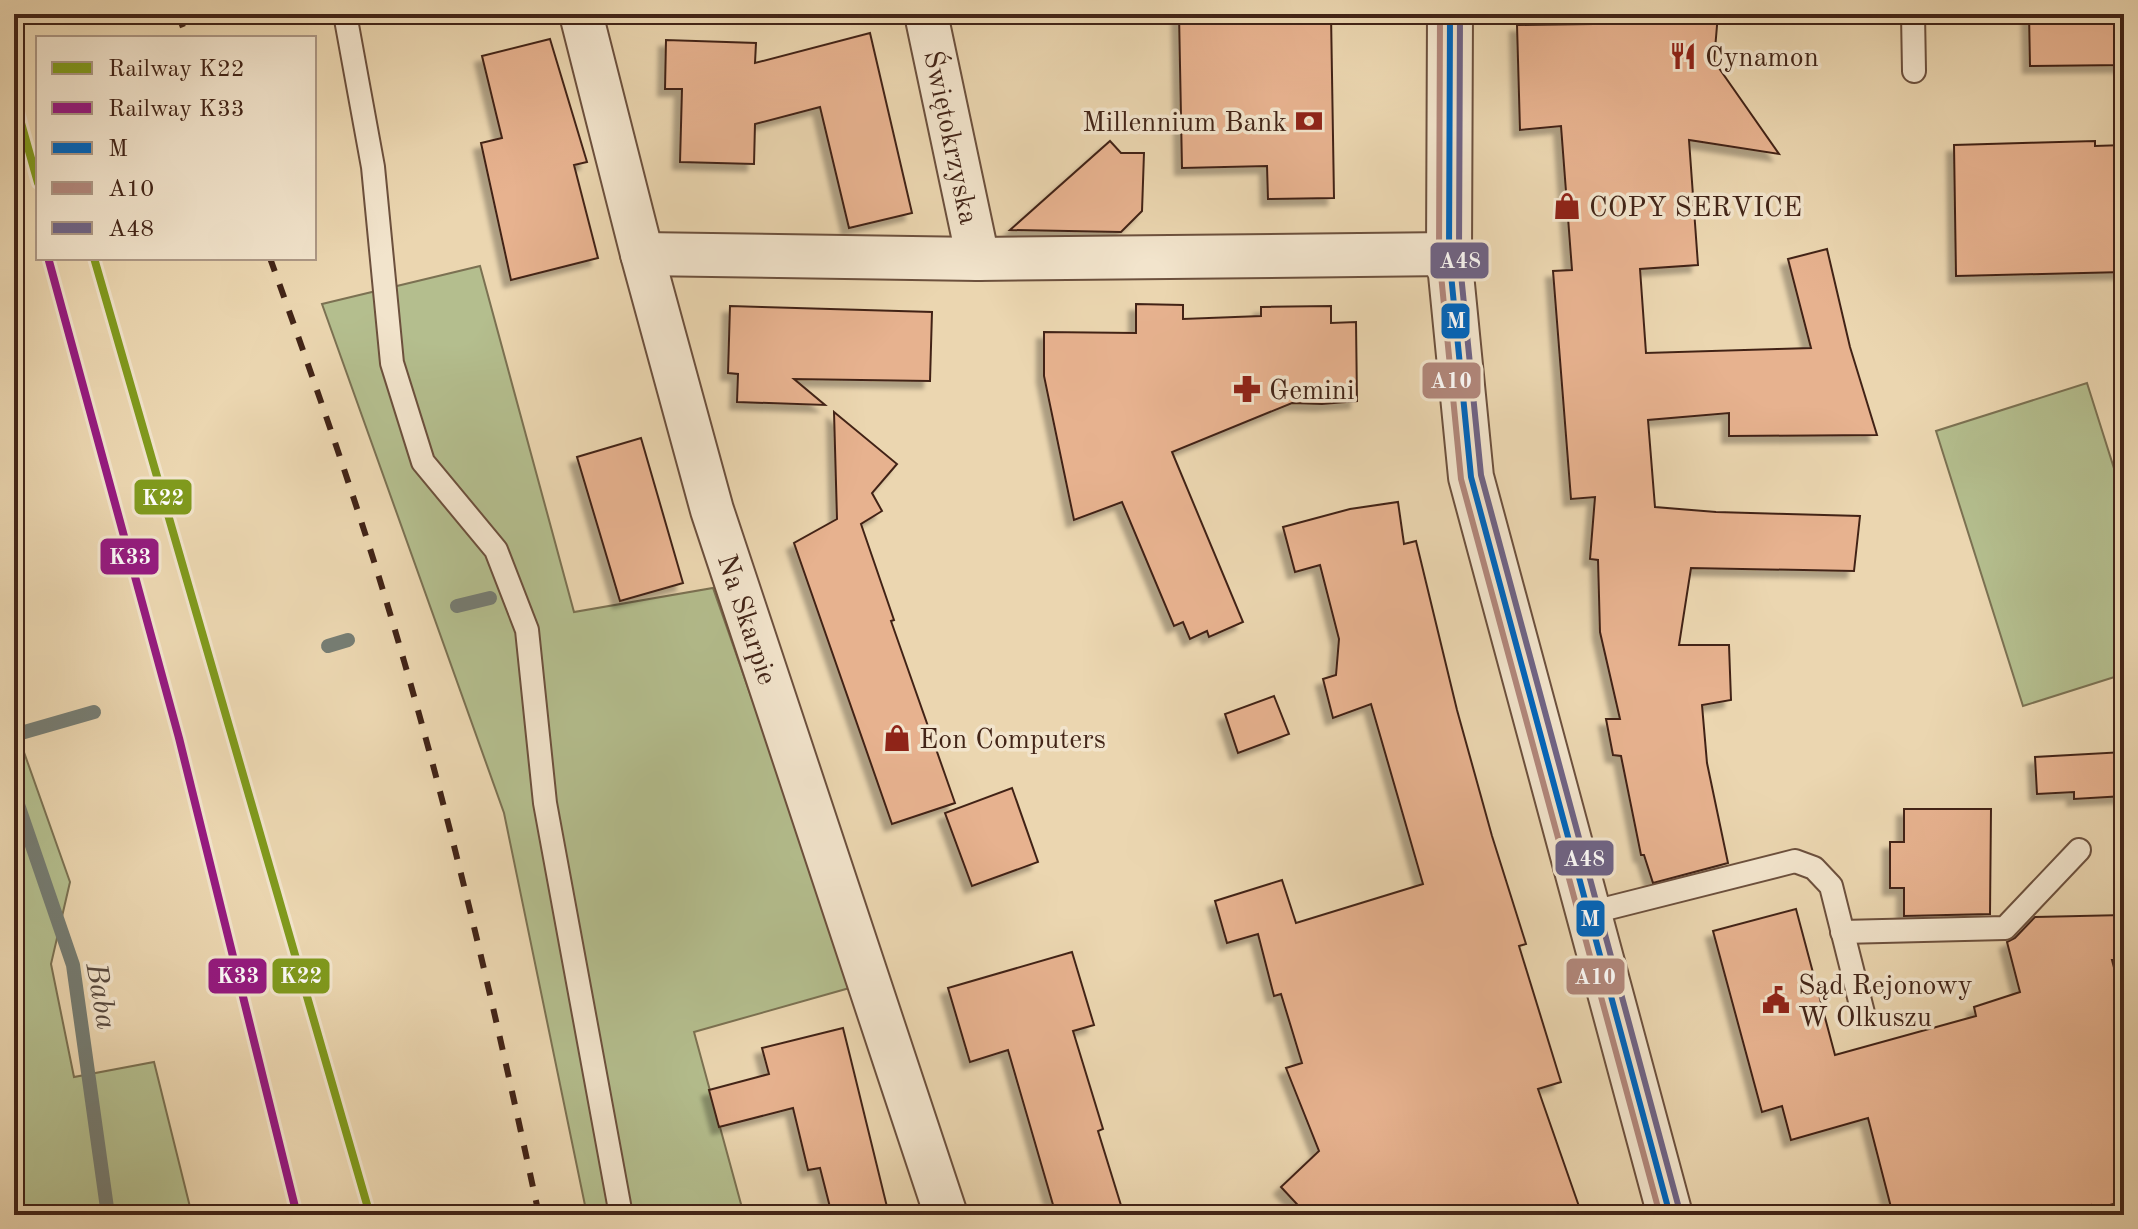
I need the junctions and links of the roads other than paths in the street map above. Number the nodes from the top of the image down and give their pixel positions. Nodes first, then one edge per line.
1 (345, 14) edge
2 (581, 14) edge
3 (926, 14) edge
4 (1450, 14) edge
5 (1913, 14) edge
6 (1914, 71) dead end
7 (642, 254) junction
8 (1449, 254) junction
9 (978, 259) junction
10 (2079, 850) dead end
11 (1589, 913) junction
12 (1842, 932) junction
13 (1863, 1013) dead end
14 (621, 1215) edge
15 (946, 1215) edge
16 (1670, 1215) edge

1 - 14 lane
2 - 7 street, Na Skarpie
3 - 9 street, Świętokrzyska
4 - 8 street
5 - 6 lane
7 - 9 street
7 - 15 street, Na Skarpie
8 - 9 street
8 - 11 street
10 - 12 lane
11 - 12 lane
11 - 16 street
12 - 13 lane

